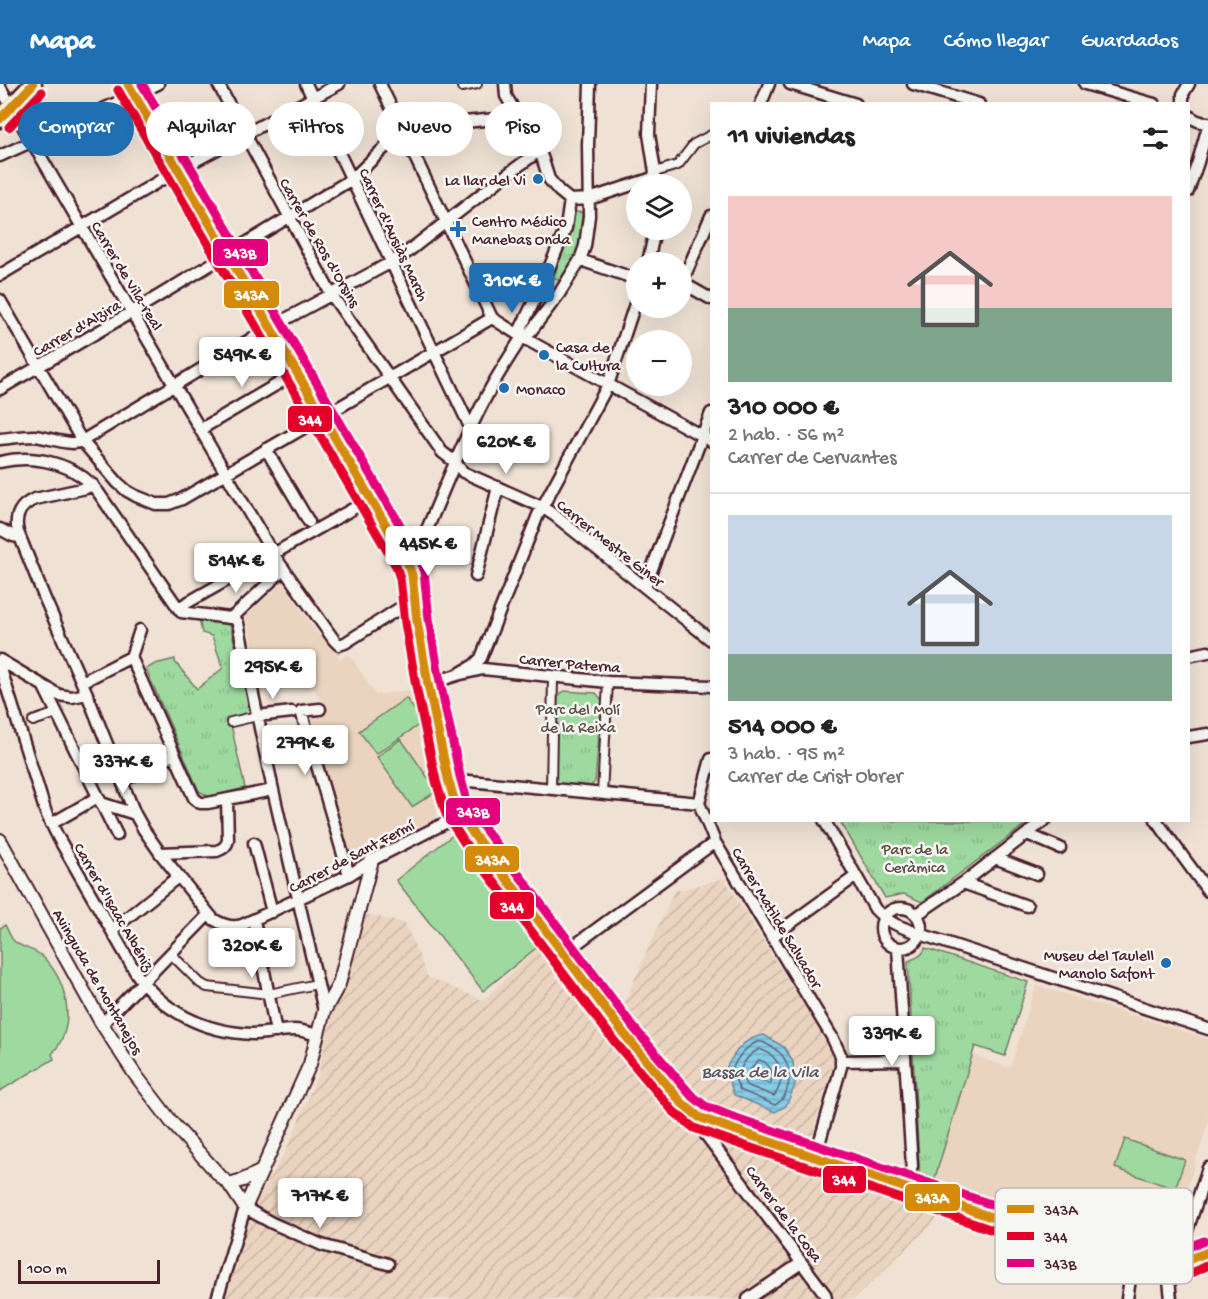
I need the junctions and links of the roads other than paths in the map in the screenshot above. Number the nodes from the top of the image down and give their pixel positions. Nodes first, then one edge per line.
1 (33, 84) edge
2 (158, 84) edge
3 (218, 84) edge
4 (306, 84) edge
5 (339, 84) edge
6 (380, 84) edge
7 (477, 84) edge
8 (505, 84) edge
9 (590, 84) edge
10 (651, 84) edge
11 (769, 84) edge
12 (790, 84) edge
13 (1189, 84) edge
14 (918, 85) edge
15 (1090, 85) edge
16 (0, 87) edge
17 (462, 87) dead end
18 (131, 90) edge
19 (313, 98) junction
20 (108, 102) edge
21 (227, 102) edge
22 (389, 102) edge
23 (509, 102) edge
24 (762, 102) edge
25 (849, 102) edge
26 (973, 102) edge
27 (1147, 102) edge
28 (1183, 102) edge
29 (6, 113) edge
30 (1190, 117) edge
31 (1208, 125) edge
32 (18, 126) edge
33 (256, 128) edge
34 (710, 136) edge
35 (18, 148) edge
36 (0, 156) edge
37 (40, 156) edge
38 (204, 156) edge
39 (256, 156) edge
40 (376, 156) edge
41 (415, 156) edge
42 (532, 156) edge
43 (542, 156) edge
44 (1193, 161) edge
45 (178, 170) junction
46 (654, 174) edge
47 (661, 174) edge
48 (352, 179) junction
49 (1190, 179) edge
50 (626, 187) edge
51 (589, 199) junction
52 (570, 200) junction
53 (289, 217) junction
54 (710, 218) edge
55 (446, 222) junction
56 (82, 227) junction
57 (228, 254) junction
58 (692, 258) edge
59 (580, 260) junction
60 (391, 262) junction
61 (0, 275) edge
62 (626, 276) edge
63 (542, 285) junction
64 (692, 288) edge
65 (331, 294) junction
66 (558, 294) junction
67 (710, 298) edge
68 (0, 300) edge
69 (132, 312) junction
70 (492, 318) junction
71 (630, 318) edge
72 (271, 327) junction
73 (522, 337) junction
74 (434, 351) junction
75 (39, 366) junction
76 (298, 372) junction
77 (389, 378) junction
78 (608, 385) junction
79 (176, 386) junction
80 (0, 389) edge
81 (323, 416) junction
82 (710, 420) edge
83 (201, 429) junction
84 (471, 429) junction
85 (707, 439) edge
86 (0, 440) edge
87 (82, 441) junction
88 (266, 450) junction
89 (0, 462) edge
90 (455, 462) junction
91 (226, 473) junction
92 (93, 485) junction
93 (498, 487) junction
94 (372, 498) junction
95 (542, 507) junction
96 (309, 522) dead end
97 (0, 529) edge
98 (20, 537) junction
99 (273, 554) junction
100 (408, 561) junction
101 (284, 569) junction
102 (476, 576) dead end
103 (645, 587) junction
104 (414, 599) junction
105 (178, 608) junction
106 (233, 616) junction
107 (140, 630) dead end
108 (710, 639) edge
109 (485, 647) junction
110 (1208, 652) edge
111 (1190, 656) edge
112 (128, 658) junction
113 (0, 660) edge
114 (0, 666) edge
115 (490, 669) junction
116 (457, 675) junction
117 (554, 676) junction
118 (82, 682) junction
119 (608, 682) junction
120 (428, 684) junction
121 (710, 686) edge
122 (44, 687) junction
123 (87, 694) junction
124 (320, 709) dead end
125 (292, 712) dead end
126 (57, 713) junction
127 (257, 716) junction
128 (33, 721) dead end
129 (231, 722) dead end
130 (1208, 734) edge
131 (1190, 737) edge
132 (174, 754) junction
133 (710, 763) edge
134 (448, 779) junction
135 (122, 781) junction
136 (552, 789) junction
137 (273, 790) junction
138 (602, 794) junction
139 (100, 800) junction
140 (227, 800) junction
141 (699, 803) junction
142 (458, 809) junction
143 (135, 814) junction
144 (825, 822) edge
145 (1042, 822) edge
146 (1157, 822) edge
147 (51, 824) junction
148 (1027, 834) junction
149 (117, 835) dead end
150 (0, 840) edge
151 (715, 842) junction
152 (254, 843) dead end
153 (1060, 848) dead end
154 (160, 853) junction
155 (995, 858) junction
156 (372, 860) junction
157 (1037, 874) dead end
158 (349, 875) junction
159 (179, 876) junction
160 (856, 876) junction
161 (963, 883) junction
162 (1208, 891) edge
163 (298, 900) junction
164 (1027, 906) dead end
165 (272, 912) junction
166 (209, 914) junction
167 (916, 915) junction
168 (883, 918) junction
169 (254, 920) junction
170 (112, 930) junction
171 (920, 934) junction
172 (772, 936) junction
173 (898, 948) junction
174 (564, 953) junction
175 (171, 954) junction
176 (143, 983) junction
177 (317, 984) junction
178 (269, 994) junction
179 (324, 1011) junction
180 (102, 1024) junction
181 (1208, 1029) edge
182 (276, 1032) junction
183 (317, 1035) junction
184 (842, 1060) junction
185 (905, 1060) junction
186 (699, 1117) junction
187 (815, 1158) junction
188 (1208, 1168) edge
189 (262, 1170) junction
190 (229, 1184) junction
191 (255, 1187) junction
192 (906, 1188) junction
193 (245, 1208) junction
194 (1193, 1213) edge
195 (995, 1218) edge
196 (1208, 1252) edge
197 (1193, 1256) edge
198 (801, 1263) junction
199 (388, 1264) dead end
200 (1128, 1284) edge
201 (1175, 1284) edge
202 (826, 1297) edge
203 (217, 1299) edge
204 (748, 1299) edge
205 (1126, 1299) edge
206 (1171, 1299) edge

1 - 29 main road
2 - 18 street
3 - 21 street, Carrer de Ros d'Orsins
4 - 19 street, Carrer d'Ausiàs March
5 - 19 street
6 - 22 street
7 - 17 street
8 - 23 street
9 - 51 street
10 - 46 street
11 - 24 street
12 - 25 street
13 - 28 street
14 - 26 street
15 - 27 street
16 - 29 street, Carrer de Vila-real
18 - 20 street
18 - 45 main road
19 - 33 street
19 - 48 street, Carrer d'Ausiàs March
29 - 32 street, Carrer de Vila-real
30 - 31 street
31 - 44 street
34 - 47 street
35 - 36 street
37 - 56 street, Carrer de Vila-real
38 - 45 street
39 - 53 street, Carrer de Ros d'Orsins
40 - 48 street, Carrer d'Alzira
41 - 55 street
42 - 55 street
43 - 52 street
44 - 49 street
45 - 56 street
45 - 57 main road
48 - 53 street, Carrer d'Alzira
48 - 60 street, Carrer d'Ausiàs March
50 - 51 street
51 - 52 street
51 - 59 street
52 - 63 street
53 - 57 street, Carrer d'Alzira
53 - 65 street, Carrer de Ros d'Orsins
54 - 58 street
55 - 60 street
55 - 70 street
56 - 61 street
56 - 69 street, Carrer de Vila-real
57 - 69 street, Carrer d'Alzira
57 - 72 main road
59 - 62 street
59 - 66 street
60 - 65 street
60 - 74 street, Carrer d'Ausiàs March
63 - 66 street
63 - 73 street
64 - 67 street
65 - 72 street
65 - 77 street, Carrer de Ros d'Orsins
66 - 73 street
68 - 75 street
69 - 75 street, Carrer d'Alzira
69 - 79 street, Carrer de Vila-real
70 - 73 street
70 - 74 street
71 - 78 street
72 - 76 main road
72 - 79 street
73 - 78 street
73 - 84 street
74 - 77 street
74 - 84 street, Carrer d'Ausiàs March
75 - 80 street, Carrer d'Alzira
75 - 87 street
76 - 81 main road
76 - 83 street
77 - 81 street
77 - 90 street, Carrer de Ros d'Orsins
78 - 85 street
78 - 95 street
79 - 83 street, Carrer de Vila-real
79 - 87 street
81 - 88 street
81 - 94 main road
82 - 85 street
83 - 91 street, Carrer de Vila-real
84 - 90 street
85 - 103 street
86 - 87 street
87 - 91 street
88 - 91 street
88 - 96 street
89 - 92 street
90 - 93 street, Carrer Mestre Giner
90 - 100 street
91 - 99 street, Carrer de Vila-real
92 - 98 street
92 - 105 street
93 - 95 street, Carrer Mestre Giner
93 - 102 street
94 - 99 street
94 - 100 main road
95 - 103 street, Carrer Mestre Giner
95 - 109 street
97 - 98 street
98 - 118 street
99 - 101 street, Carrer de Vila-real
99 - 105 street
100 - 104 main road, Carrer de la Cosa
101 - 104 street, Carrer de Vila-real
101 - 106 street
103 - 108 street, Carrer Mestre Giner
104 - 120 main road, Carrer de la Cosa
105 - 106 street
106 - 127 street
107 - 112 street
109 - 115 street
109 - 116 street
110 - 111 street
112 - 118 street
112 - 132 street
113 - 122 street
114 - 147 street, Carrer d'Isaac Albéniz
115 - 116 street, Carrer Paterna
115 - 117 street, Carrer Paterna
116 - 120 street, Carrer Paterna
117 - 119 street, Carrer Paterna
117 - 136 street
118 - 123 street
119 - 121 street, Carrer Paterna
119 - 138 street
120 - 134 main road, Carrer de la Cosa
122 - 123 street
122 - 126 street
123 - 135 street
124 - 158 street
125 - 127 street
126 - 128 street
126 - 139 street
127 - 129 street
127 - 137 street
130 - 131 street
132 - 135 street
132 - 140 street
133 - 141 street
134 - 136 street
134 - 142 main road, Carrer de la Cosa
135 - 143 street
136 - 138 street
137 - 140 street
137 - 163 street
138 - 141 street
139 - 143 street
139 - 147 street
139 - 149 street
140 - 154 street
141 - 151 street, Carrer Matilde Salvador
142 - 156 street, Carrer de Sant Fermí
142 - 174 main road, Carrer de la Cosa
143 - 154 street
144 - 160 street
145 - 148 street
146 - 162 street
147 - 170 street, Carrer d'Isaac Albéniz
148 - 153 street
148 - 155 street
150 - 180 street, Avinguda de Montanejos
151 - 172 street, Carrer Matilde Salvador
151 - 174 street
152 - 165 street
154 - 159 street
155 - 157 street
155 - 161 street
156 - 158 street, Carrer de Sant Fermí
156 - 179 street
158 - 163 street, Carrer de Sant Fermí
159 - 166 street
159 - 170 street
160 - 168 street
160 - 172 street
161 - 164 street
161 - 167 street
163 - 165 street, Carrer de Sant Fermí
163 - 177 street
165 - 169 street, Carrer de Sant Fermí
166 - 169 street, Carrer de Sant Fermí
166 - 175 street
167 - 168 street
167 - 171 street
168 - 171 street
168 - 173 street
169 - 178 street
170 - 176 street, Carrer d'Isaac Albéniz
171 - 173 street
171 - 181 street
172 - 184 street, Carrer Matilde Salvador
173 - 185 street
174 - 186 main road, Carrer de la Cosa
175 - 176 street
175 - 178 street
176 - 180 street
176 - 182 street, Carrer d'Isaac Albéniz
177 - 178 street
177 - 179 street
178 - 182 street
179 - 183 street
180 - 190 street, Avinguda de Montanejos
182 - 183 street, Carrer d'Isaac Albéniz
183 - 189 street
184 - 185 street
184 - 187 street
185 - 192 street
186 - 187 main road
186 - 198 street, Carrer de la Cosa
187 - 192 main road
188 - 194 street
189 - 190 street
189 - 191 street
190 - 191 street
190 - 193 street, Avinguda de Montanejos
191 - 193 street
192 - 195 main road
193 - 199 street, Avinguda de Montanejos
193 - 203 street
196 - 197 main road
198 - 202 street, Carrer de la Cosa
198 - 204 street
200 - 205 street
201 - 206 street

